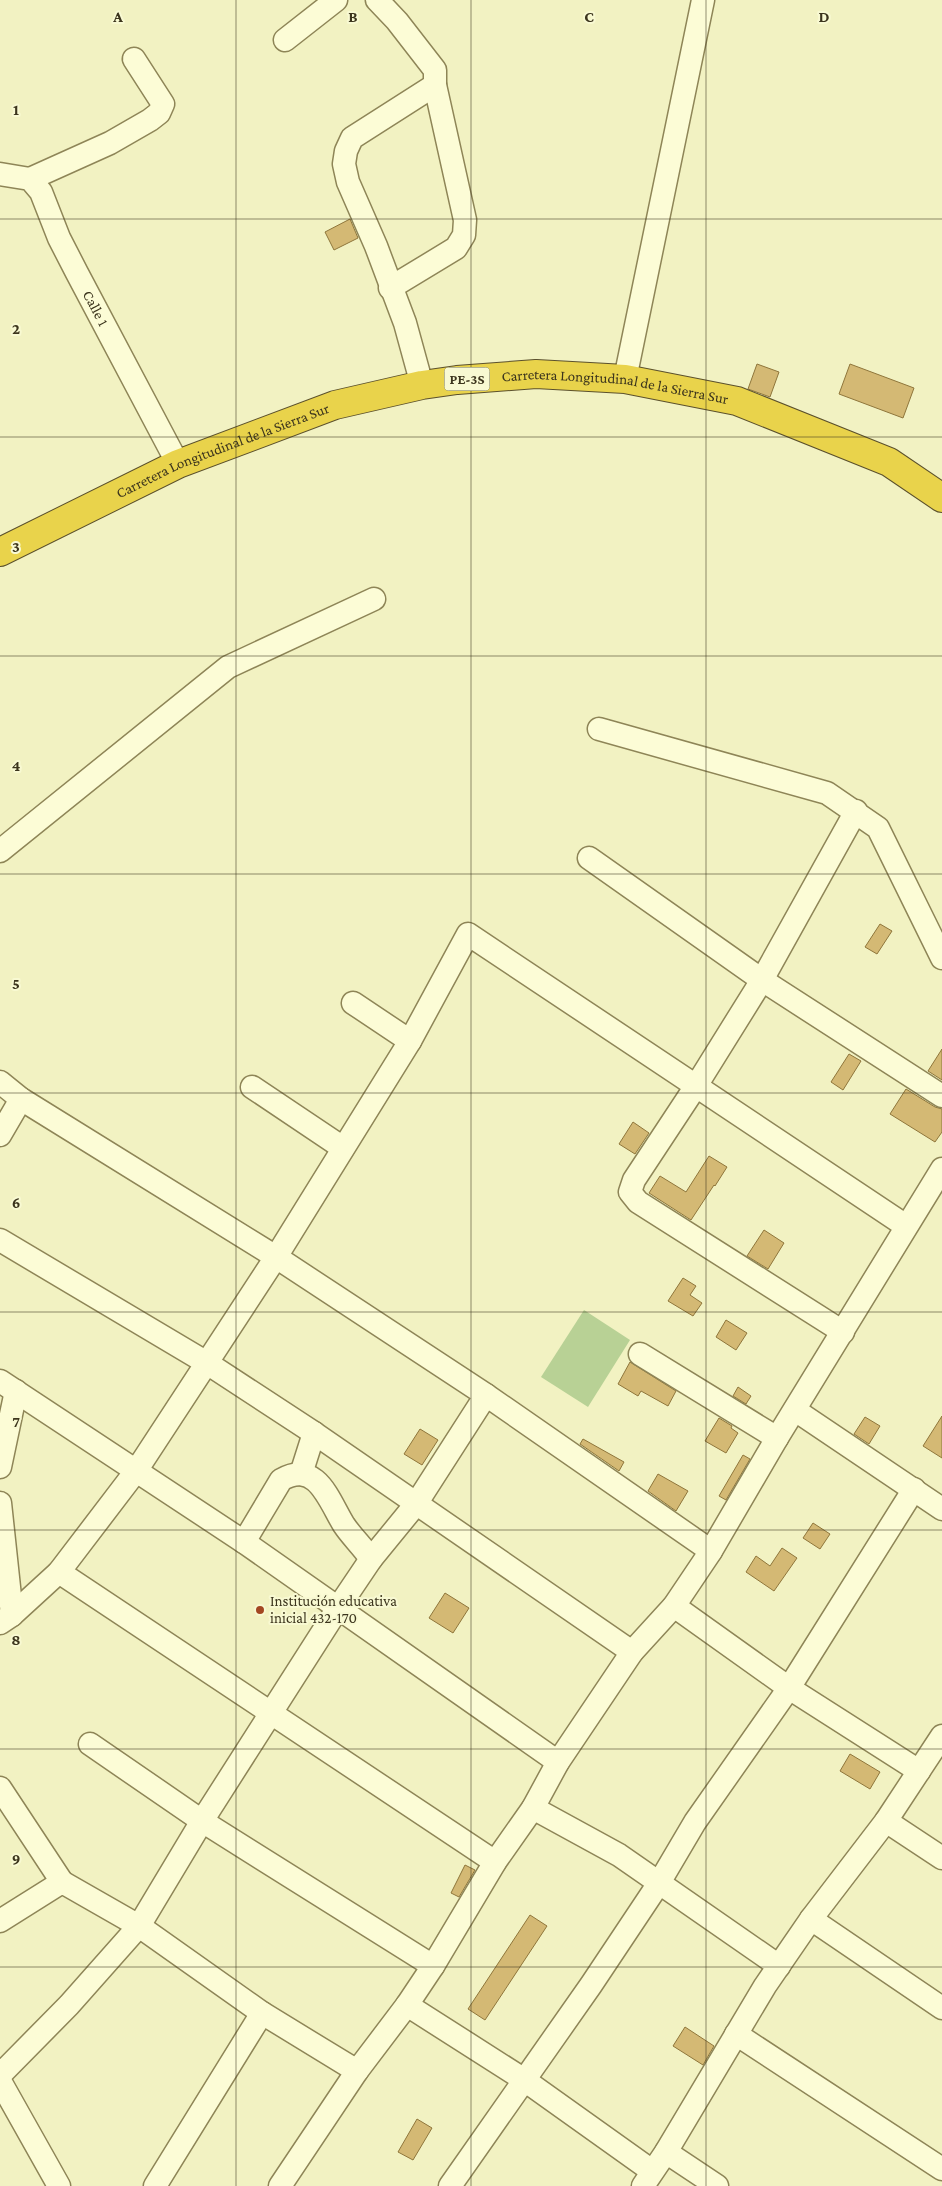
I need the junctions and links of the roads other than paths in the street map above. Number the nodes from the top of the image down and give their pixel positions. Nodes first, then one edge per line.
1 (336, 0) edge
2 (377, 0) edge
3 (703, 0) edge
4 (285, 40) dead end
5 (134, 59) dead end
6 (436, 85) junction
7 (0, 174) edge
8 (30, 179) junction
9 (390, 288) junction
10 (625, 379) junction
11 (422, 385) junction
12 (178, 464) junction
13 (942, 498) edge
14 (0, 552) edge
15 (374, 599) dead end
16 (599, 729) dead end
17 (856, 811) junction
18 (0, 851) edge
19 (589, 858) dead end
20 (942, 958) edge
21 (762, 980) junction
22 (353, 1004) dead end
23 (410, 1041) junction
24 (0, 1082) edge
25 (696, 1086) junction
26 (252, 1087) dead end
27 (942, 1096) edge
28 (21, 1099) junction
29 (0, 1135) edge
30 (343, 1148) junction
31 (942, 1169) edge
32 (906, 1226) junction
33 (0, 1240) edge
34 (276, 1257) junction
35 (843, 1332) junction
36 (640, 1354) dead end
37 (207, 1363) junction
38 (8, 1386) edge
39 (486, 1395) junction
40 (795, 1410) junction
41 (314, 1433) junction
42 (776, 1438) junction
43 (0, 1467) edge
44 (136, 1471) junction
45 (301, 1474) junction
46 (914, 1489) junction
47 (0, 1503) edge
48 (416, 1504) junction
49 (942, 1510) edge
50 (244, 1542) junction
51 (711, 1551) junction
52 (371, 1559) junction
53 (59, 1572) junction
54 (674, 1606) junction
55 (338, 1608) junction
56 (6, 1619) edge
57 (632, 1652) junction
58 (789, 1688) junction
59 (273, 1713) junction
60 (942, 1736) edge
61 (90, 1744) dead end
62 (558, 1762) junction
63 (919, 1771) junction
64 (0, 1788) edge
65 (533, 1808) junction
66 (202, 1821) junction
67 (886, 1821) junction
68 (942, 1858) edge
69 (495, 1862) junction
70 (62, 1882) junction
71 (659, 1883) junction
72 (811, 1919) junction
73 (0, 1920) edge
74 (139, 1926) junction
75 (433, 1966) junction
76 (779, 1966) junction
77 (407, 2004) junction
78 (942, 2008) edge
79 (262, 2013) junction
80 (736, 2034) junction
81 (357, 2071) junction
82 (0, 2075) edge
83 (523, 2079) junction
84 (0, 2081) edge
85 (666, 2152) junction
86 (942, 2169) edge
87 (648, 2178) edge
88 (59, 2186) edge
89 (154, 2186) edge
90 (280, 2186) edge
91 (450, 2186) edge
92 (717, 2186) edge

1 - 4 street
2 - 6 street
3 - 10 street
5 - 8 street
6 - 9 street
6 - 9 street
7 - 8 street
8 - 12 street, Calle 1
9 - 11 street
10 - 11 highway, Carretera Longitudinal de la Sierra Sur / PE-3S
10 - 13 highway, Carretera Longitudinal de la Sierra Sur / PE-3S
11 - 12 highway, Carretera Longitudinal de la Sierra Sur / PE-3S
12 - 14 highway, Carretera Longitudinal de la Sierra Sur / PE-3S
15 - 18 street
16 - 17 street
17 - 20 street
17 - 21 street
19 - 21 street
21 - 25 street
21 - 27 street
22 - 23 street
23 - 25 street
23 - 30 street
24 - 28 street
25 - 32 street
25 - 35 street
26 - 30 street
28 - 29 street
28 - 34 street
30 - 34 street
31 - 32 street
32 - 35 street
33 - 37 street
34 - 37 street
34 - 39 street
35 - 40 street
36 - 42 street
37 - 41 street
37 - 44 street
38 - 43 street
38 - 44 street
39 - 48 street
39 - 51 street
40 - 42 street
40 - 46 street
41 - 45 street
41 - 48 street
42 - 51 street
44 - 50 street
44 - 53 street
45 - 50 street
45 - 52 street
46 - 49 street
46 - 58 street
47 - 56 street
48 - 52 street
48 - 57 street
50 - 55 street
51 - 54 street
52 - 55 street
53 - 56 street
53 - 59 street
54 - 57 street
54 - 58 street
55 - 59 street
55 - 62 street
57 - 62 street
58 - 63 street
58 - 71 street
59 - 66 street
59 - 69 street
60 - 63 street
61 - 66 street
62 - 65 street
63 - 67 street
64 - 70 street
65 - 69 street
65 - 71 street
66 - 74 street
66 - 75 street
67 - 68 street
67 - 72 street
69 - 75 street
70 - 73 street
70 - 74 street
71 - 76 street
71 - 83 street
72 - 76 street
72 - 78 street
74 - 79 street
74 - 82 street
75 - 77 street
76 - 80 street
77 - 81 street
77 - 83 street
79 - 81 street
79 - 89 street
80 - 85 street
80 - 86 street
81 - 90 street
83 - 87 street
83 - 91 street
84 - 88 street
85 - 87 street
85 - 92 street

